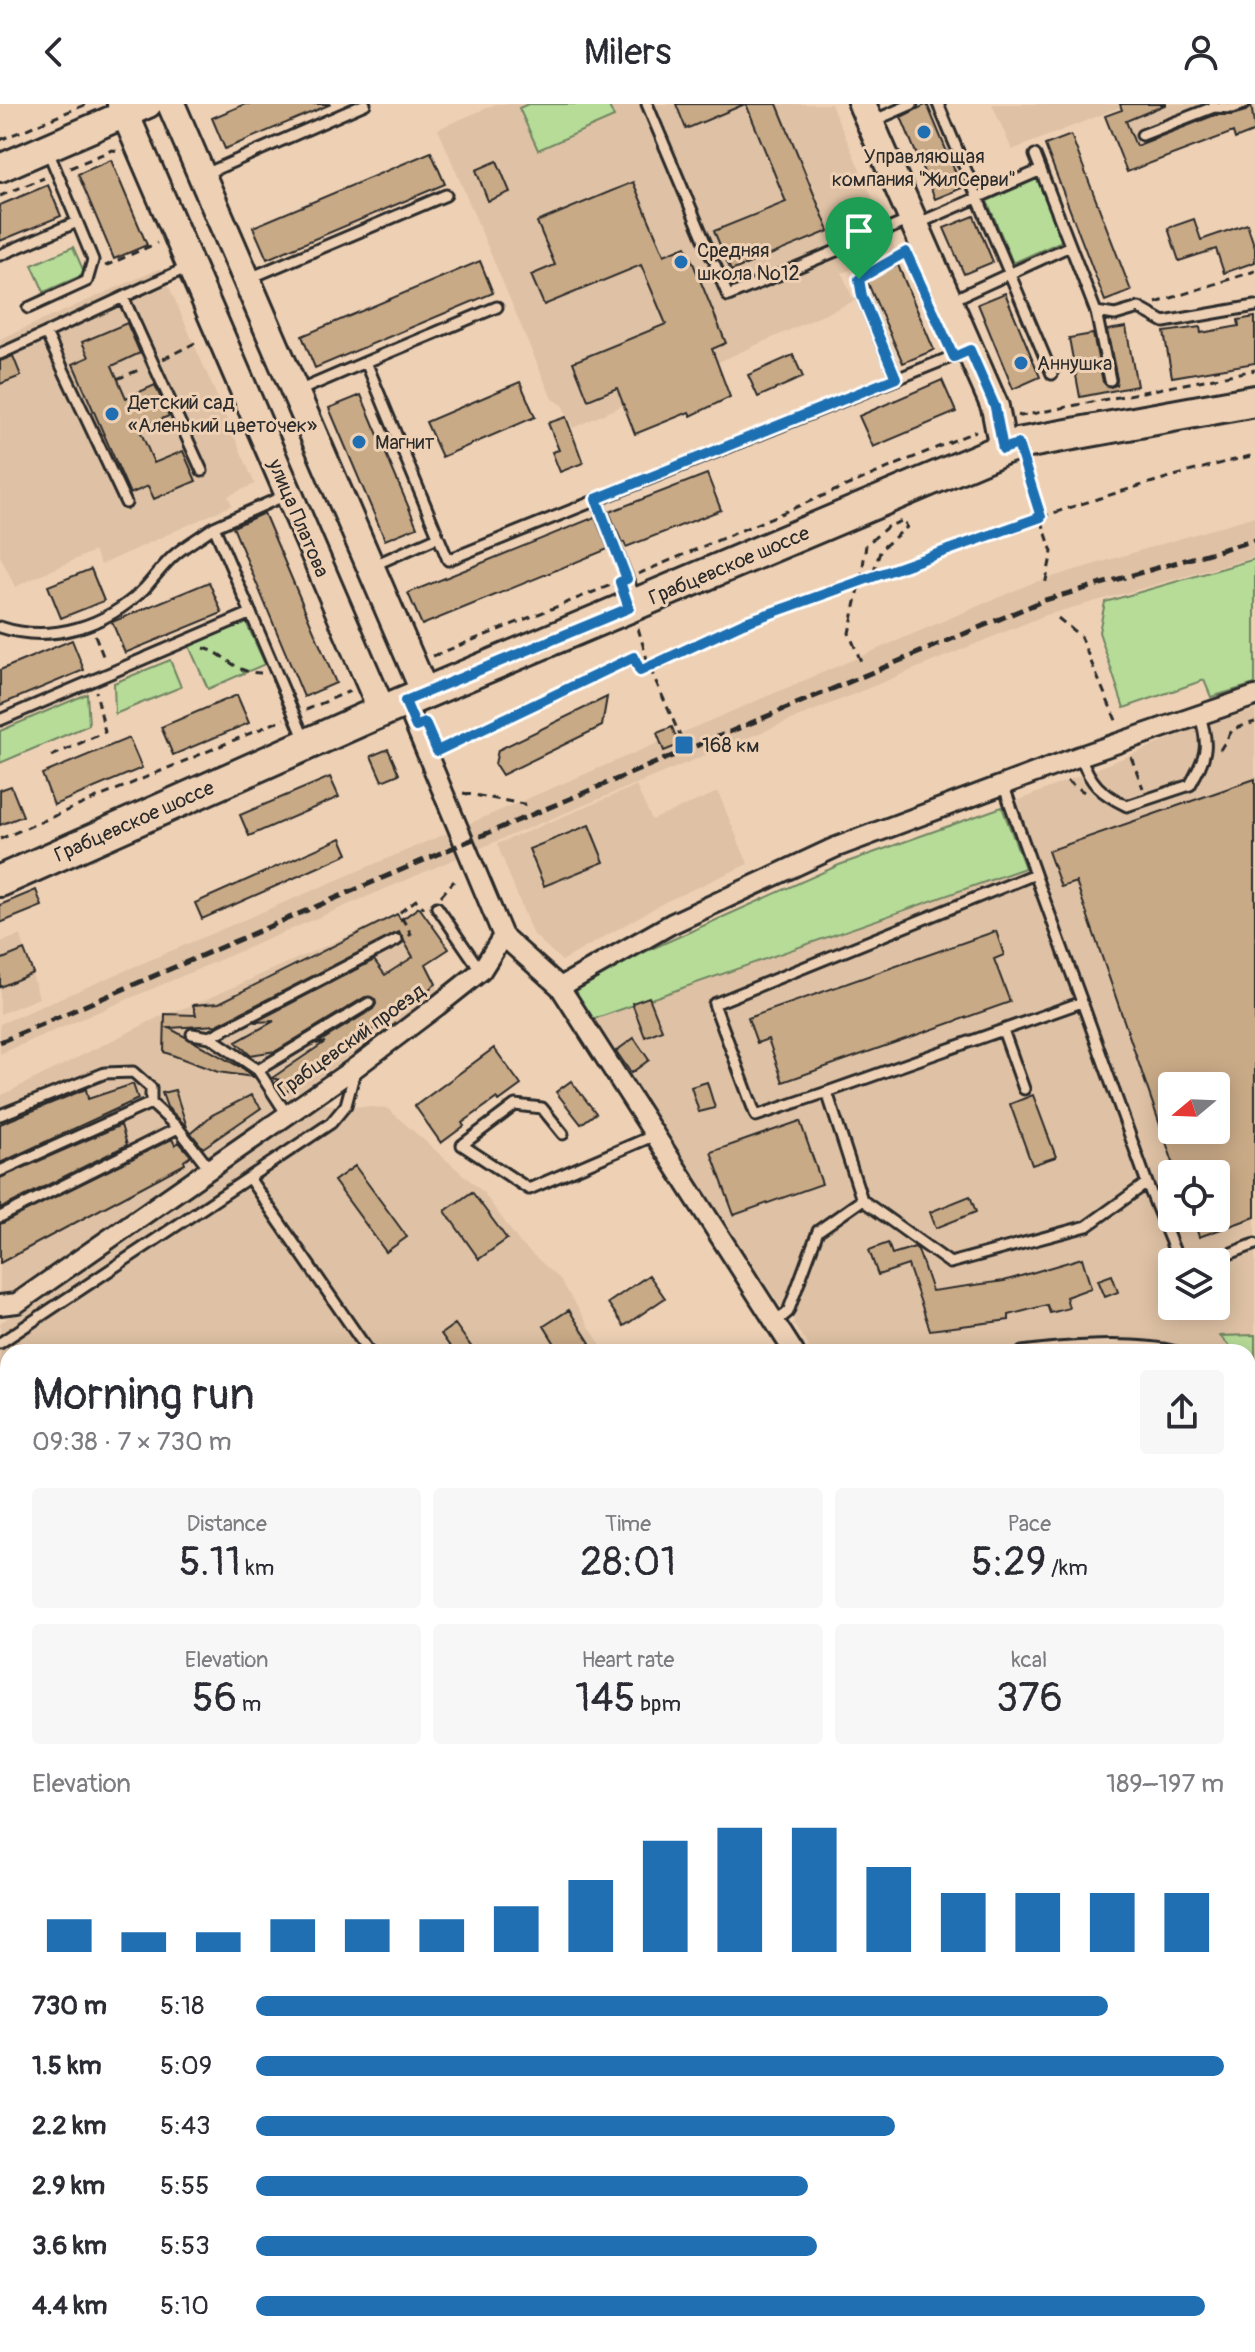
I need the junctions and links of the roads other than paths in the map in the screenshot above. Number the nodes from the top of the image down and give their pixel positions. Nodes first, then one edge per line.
1 (171, 104) edge
2 (365, 104) edge
3 (647, 104) edge
4 (912, 104) edge
5 (938, 104) edge
6 (1244, 104) edge
7 (1213, 106) edge
8 (132, 107) edge
9 (866, 113) edge
10 (1142, 135) dead end
11 (46, 148) junction
12 (1035, 155) dead end
13 (0, 168) edge
14 (1041, 170) junction
15 (202, 175) junction
16 (446, 195) dead end
17 (978, 198) junction
18 (77, 222) junction
19 (909, 223) junction
20 (1070, 246) junction
21 (0, 255) edge
22 (183, 270) junction
23 (1009, 273) junction
24 (247, 279) junction
25 (862, 296) road end
26 (123, 297) junction
27 (950, 301) junction
28 (1255, 306) edge
29 (497, 307) dead end
30 (28, 308) dead end
31 (1096, 312) junction
32 (46, 333) junction
33 (970, 350) junction
34 (0, 354) edge
35 (366, 362) junction
36 (1052, 374) dead end
37 (896, 378) junction
38 (1110, 380) dead end
39 (295, 392) junction
40 (1255, 401) edge
41 (1011, 446) junction
42 (202, 471) dead end
43 (289, 494) junction
44 (596, 499) junction
45 (126, 503) dead end
46 (214, 527) junction
47 (438, 537) junction
48 (370, 567) junction
49 (631, 597) junction
50 (251, 613) junction
51 (0, 627) edge
52 (1255, 696) edge
53 (404, 702) junction
54 (1199, 713) junction
55 (0, 720) edge
56 (307, 744) junction
57 (1080, 756) junction
58 (1003, 784) junction
59 (1035, 874) junction
60 (0, 881) edge
61 (437, 907) dead end
62 (503, 936) junction
63 (399, 940) road end
64 (481, 971) junction
65 (560, 987) junction
66 (1082, 1002) junction
67 (369, 1003) dead end
68 (1003, 1030) junction
69 (192, 1034) dead end
70 (210, 1037) junction
71 (356, 1067) junction
72 (258, 1070) junction
73 (1024, 1089) dead end
74 (827, 1092) junction
75 (151, 1103) junction
76 (286, 1113) junction
77 (0, 1115) edge
78 (178, 1128) junction
79 (563, 1134) dead end
80 (655, 1135) junction
81 (209, 1168) junction
82 (0, 1171) edge
83 (249, 1178) junction
84 (1147, 1183) junction
85 (862, 1200) junction
86 (0, 1217) edge
87 (1255, 1244) edge
88 (1173, 1248) edge
89 (1230, 1254) edge
90 (0, 1305) edge
91 (776, 1322) junction
92 (0, 1343) edge
93 (363, 1344) edge
94 (789, 1344) edge

1 - 15 street
2 - 15 lane
3 - 19 lane
4 - 9 lane
5 - 17 lane
6 - 7 lane
7 - 10 lane
8 - 11 street
8 - 22 street, улица Платова
9 - 19 street
11 - 13 street
11 - 18 lane
12 - 14 lane
14 - 17 lane
14 - 20 lane
15 - 24 street
16 - 24 lane
17 - 19 lane
17 - 23 lane
18 - 21 lane
18 - 30 lane
19 - 27 street
20 - 23 lane
20 - 31 lane
22 - 26 lane
22 - 43 street, улица Платова
23 - 27 lane
23 - 36 lane
24 - 39 street
25 - 37 lane
26 - 32 lane
26 - 42 lane
27 - 33 street
28 - 31 lane
29 - 35 lane
31 - 38 lane
32 - 34 lane
32 - 45 lane
33 - 37 lane
33 - 41 street
35 - 39 lane
35 - 47 lane
37 - 44 lane
39 - 48 street
40 - 41 main road, Грабцевское шоссе
41 - 49 main road, Грабцевское шоссе
43 - 46 lane
43 - 53 street, улица Платова
44 - 47 lane
44 - 49 lane
46 - 50 lane
46 - 51 lane
47 - 48 lane
48 - 53 street
49 - 53 main road, Грабцевское шоссе
50 - 55 lane
50 - 56 lane
52 - 54 street
53 - 56 main road, Грабцевское шоссе
53 - 62 street
54 - 57 street
54 - 57 lane
56 - 60 main road, Грабцевское шоссе
57 - 58 street
58 - 59 lane
58 - 65 street
59 - 66 lane
59 - 74 lane
61 - 64 lane
62 - 64 street, Грабцевский проезд
62 - 65 street
63 - 70 lane
64 - 71 street, Грабцевский проезд
65 - 80 street
66 - 68 lane
66 - 84 lane
67 - 72 lane
68 - 73 lane
68 - 74 lane
69 - 70 lane
70 - 72 lane
71 - 76 street, Грабцевский проезд
71 - 83 lane
72 - 76 lane
74 - 85 lane
75 - 77 lane
75 - 78 lane
75 - 82 lane
76 - 81 street, Грабцевский проезд
78 - 81 lane
78 - 86 lane
79 - 80 lane
80 - 91 street
81 - 90 street, Грабцевский проезд
83 - 92 lane
83 - 93 lane
84 - 85 lane
84 - 88 lane
85 - 91 lane
87 - 89 lane
91 - 94 street

